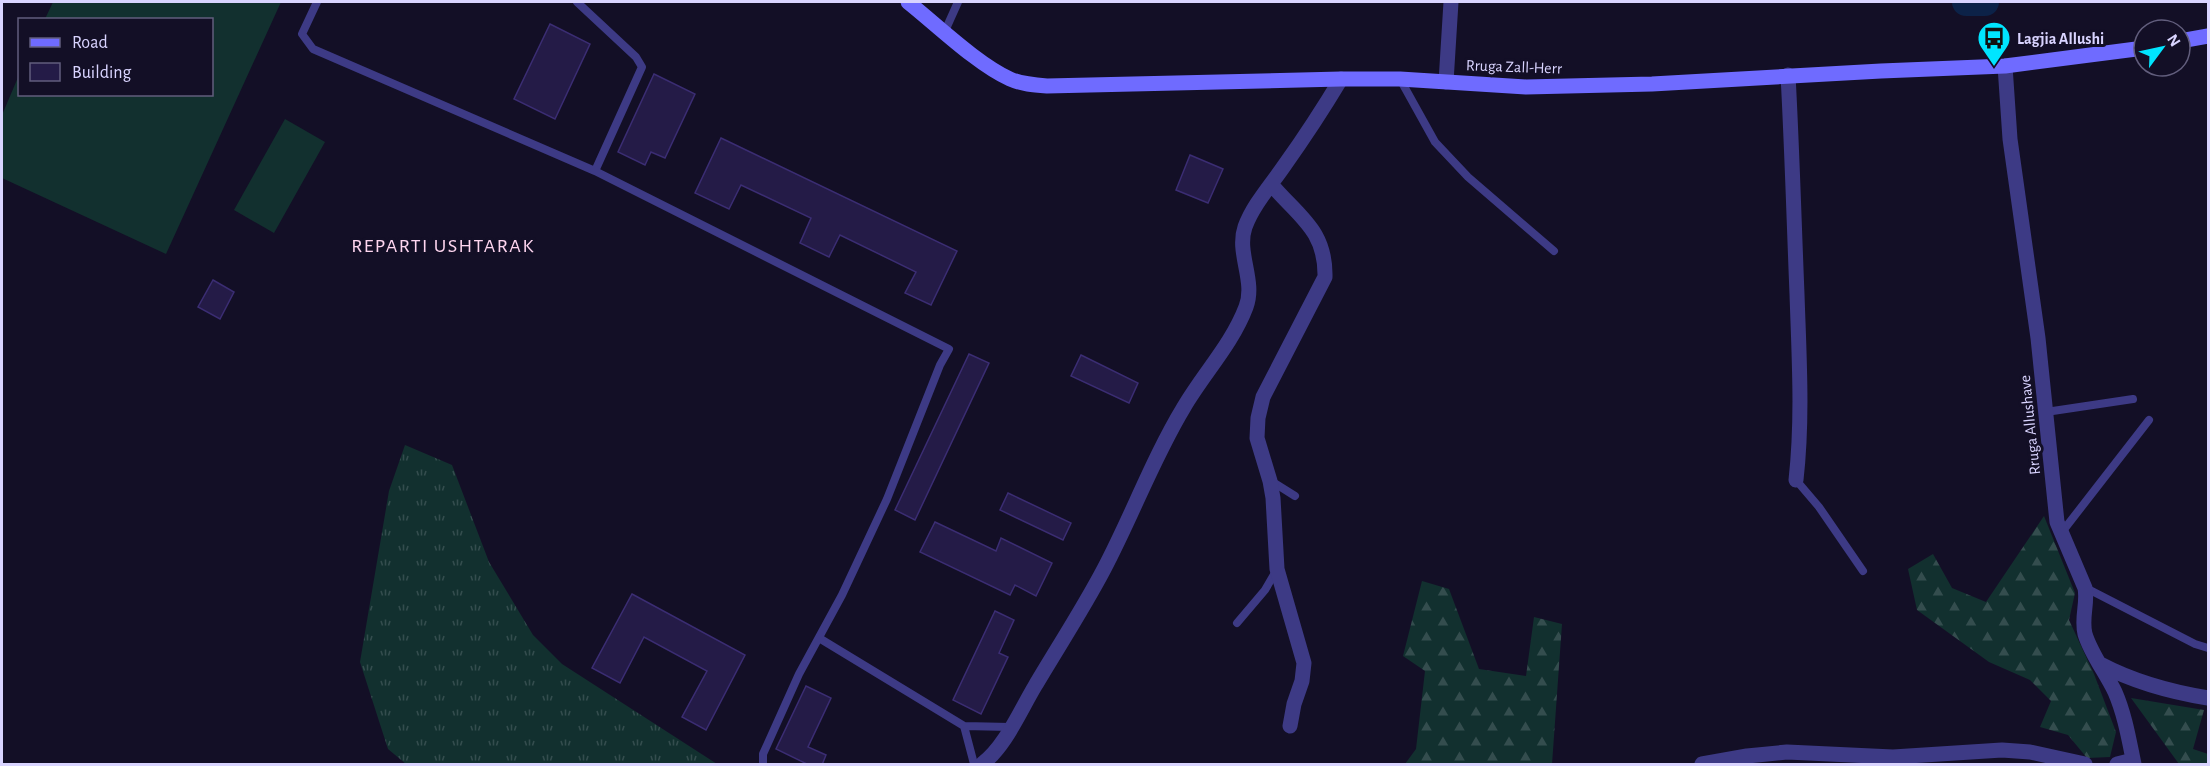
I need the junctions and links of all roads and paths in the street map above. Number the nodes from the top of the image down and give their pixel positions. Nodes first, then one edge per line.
1 (317, 2) edge
2 (577, 2) edge
3 (908, 2) edge
4 (958, 2) edge
5 (1451, 2) edge
6 (945, 31) junction
7 (2208, 36) edge
8 (2192, 39) edge
9 (2132, 50) edge
10 (2005, 66) junction
11 (1788, 75) junction
12 (1341, 79) junction
13 (1400, 79) junction
14 (1446, 82) junction
15 (595, 171) junction
16 (1271, 184) junction
17 (1554, 251) dead end
18 (2133, 399) dead end
19 (2046, 412) junction
20 (2149, 420) dead end
21 (1796, 480) joint
22 (1270, 481) junction
23 (1295, 496) dead end
24 (2061, 534) junction
25 (1277, 569) junction
26 (1863, 571) dead end
27 (2086, 593) junction
28 (1237, 622) dead end
29 (819, 638) junction
30 (2208, 648) edge
31 (2100, 664) junction
32 (2208, 698) edge
33 (964, 726) junction
34 (1290, 726) dead end
35 (1010, 728) junction
36 (2134, 762) edge
37 (763, 765) edge
38 (974, 765) edge
39 (982, 765) edge
40 (1702, 765) edge
41 (2085, 765) edge
42 (2116, 765) edge

1 - 15 lane
2 - 15 lane
3 - 6 main road, Rruga Zall-Herr
4 - 6 lane
5 - 14 street
6 - 12 main road, Rruga Zall-Herr
7 - 8 main road
9 - 10 main road, Rruga Zall-Herr
10 - 11 main road, Rruga Zall-Herr
10 - 19 street, Rruga Allushave
11 - 14 main road, Rruga Zall-Herr
11 - 21 street
12 - 13 main road, Rruga Zall-Herr
12 - 16 street
13 - 14 main road, Rruga Zall-Herr
13 - 17 lane
15 - 29 lane
16 - 22 street
16 - 35 street
18 - 19 lane
19 - 24 street, Rruga Allushave
20 - 24 lane
21 - 26 lane
22 - 23 lane
22 - 25 street
24 - 27 street, Rruga Allushave
25 - 28 lane
25 - 34 street
27 - 30 lane
27 - 31 street
29 - 33 lane
29 - 37 lane
31 - 32 street
31 - 36 street
33 - 35 lane
33 - 38 lane
35 - 39 street
36 - 42 street
40 - 41 street

